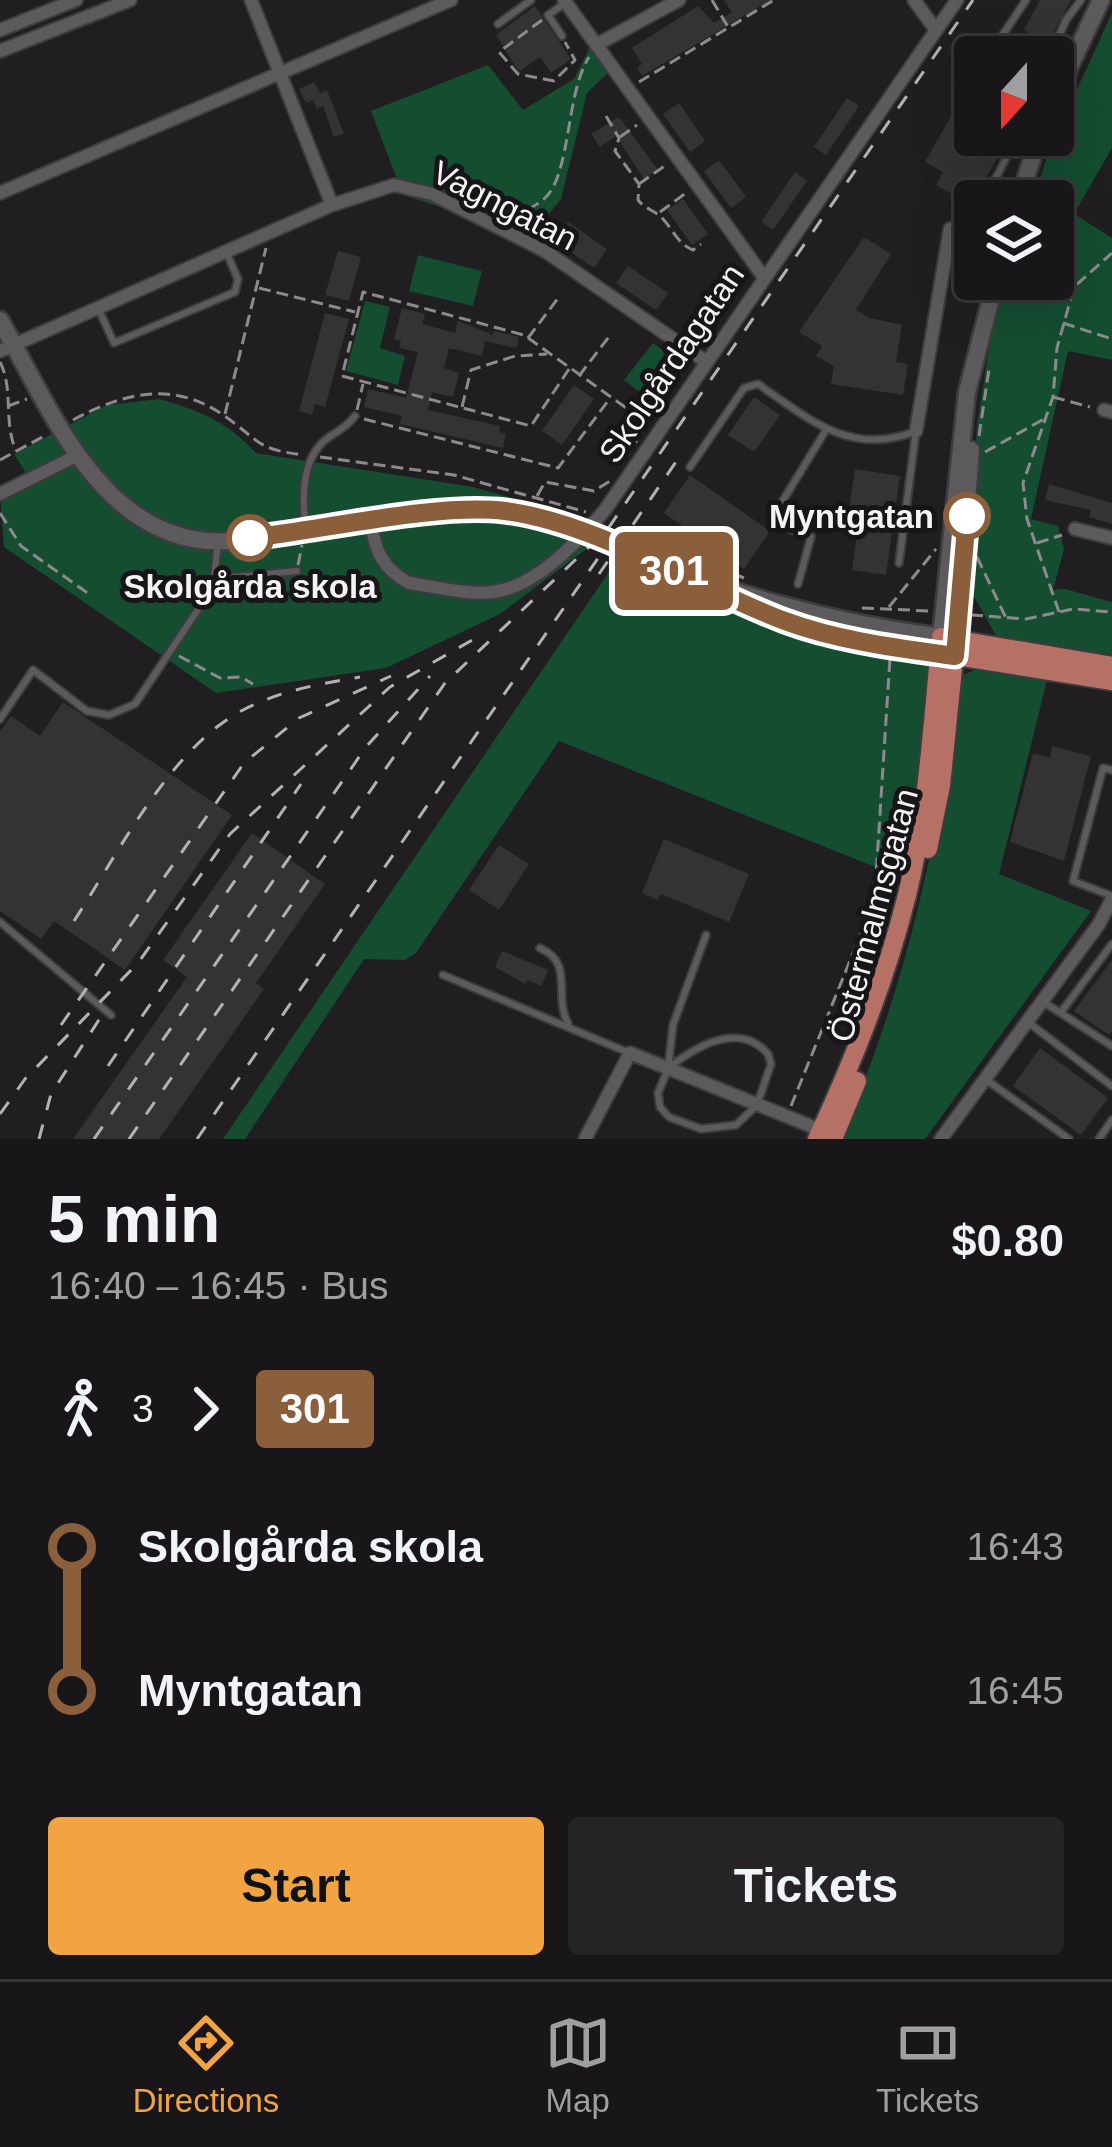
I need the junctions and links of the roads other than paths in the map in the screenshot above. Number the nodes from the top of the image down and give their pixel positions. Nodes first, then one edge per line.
1 (76, 0) edge
2 (130, 0) edge
3 (251, 0) edge
4 (451, 0) edge
5 (531, 0) edge
6 (679, 0) edge
7 (914, 0) edge
8 (957, 0) edge
9 (1026, 0) edge
10 (1081, 0) edge
11 (1101, 0) edge
12 (565, 2) edge
13 (498, 24) dead end
14 (0, 30) edge
15 (936, 30) junction
16 (562, 36) road end
17 (1002, 36) edge
18 (1059, 36) edge
19 (596, 45) junction
20 (0, 51) edge
21 (1074, 57) edge
22 (280, 73) junction
23 (0, 193) edge
24 (332, 205) junction
25 (954, 230) edge
26 (226, 251) junction
27 (763, 276) junction
28 (992, 300) edge
29 (98, 307) junction
30 (0, 320) edge
31 (7, 347) edge
32 (700, 357) junction
33 (356, 416) road end
34 (826, 430) junction
35 (916, 431) junction
36 (78, 454) junction
37 (690, 467) dead end
38 (0, 494) edge
39 (371, 523) junction
40 (1075, 529) road end
41 (574, 531) tunnel mouth
42 (307, 532) junction
43 (1112, 538) edge
44 (218, 542) junction
45 (622, 551) tunnel mouth
46 (899, 563) dead end
47 (297, 571) dead end
48 (215, 579) junction
49 (798, 584) dead end
50 (948, 646) junction
51 (1112, 666) edge
52 (1112, 681) edge
53 (0, 718) edge
54 (1112, 770) edge
55 (1112, 903) edge
56 (0, 922) edge
57 (706, 935) dead end
58 (1112, 944) edge
59 (540, 948) dead end
60 (443, 975) dead end
61 (1042, 1002) junction
62 (1062, 1011) junction
63 (111, 1015) dead end
64 (1027, 1022) junction
65 (570, 1026) junction
66 (1112, 1046) edge
67 (631, 1053) junction
68 (668, 1069) junction
69 (985, 1079) junction
70 (1112, 1086) edge
71 (758, 1105) junction
72 (1112, 1120) edge
73 (826, 1136) edge
74 (585, 1139) edge
75 (941, 1139) edge
76 (1069, 1139) edge
77 (1100, 1139) edge

1 - 14 street
2 - 20 street
3 - 22 street
4 - 22 street
5 - 13 lane
6 - 19 street
7 - 15 street
8 - 15 street, Skolgårdagatan
9 - 17 lane
10 - 18 lane
11 - 21 street
12 - 16 lane
12 - 19 street
15 - 27 street, Skolgårdagatan
19 - 27 street
22 - 23 street
22 - 24 street
24 - 26 street, Vagngatan
24 - 32 street, Vagngatan
25 - 35 street
26 - 29 street, Vagngatan
26 - 29 lane
27 - 32 street, Skolgårdagatan
28 - 50 street, Östermalmsgatan
29 - 31 street, Vagngatan
30 - 31 street
31 - 36 street
32 - 39 street, Skolgårdagatan
33 - 42 lane
34 - 35 lane
34 - 37 lane
34 - 49 lane
35 - 46 lane
36 - 38 street
36 - 44 street
39 - 41 street
39 - 42 street
40 - 43 street
42 - 44 street
44 - 48 lane
45 - 50 street
47 - 48 lane
48 - 53 lane
50 - 51 main road
50 - 52 main road
50 - 73 main road, Östermalmsgatan
54 - 55 lane
55 - 61 street
56 - 63 lane
57 - 68 lane
58 - 62 lane
59 - 65 lane
60 - 65 lane
61 - 62 lane
61 - 64 street
62 - 66 lane
64 - 69 street
64 - 70 lane
65 - 67 lane
67 - 68 street
67 - 74 street
68 - 71 street
68 - 71 lane
68 - 71 lane
69 - 75 street
69 - 76 lane
71 - 73 street
72 - 77 lane

